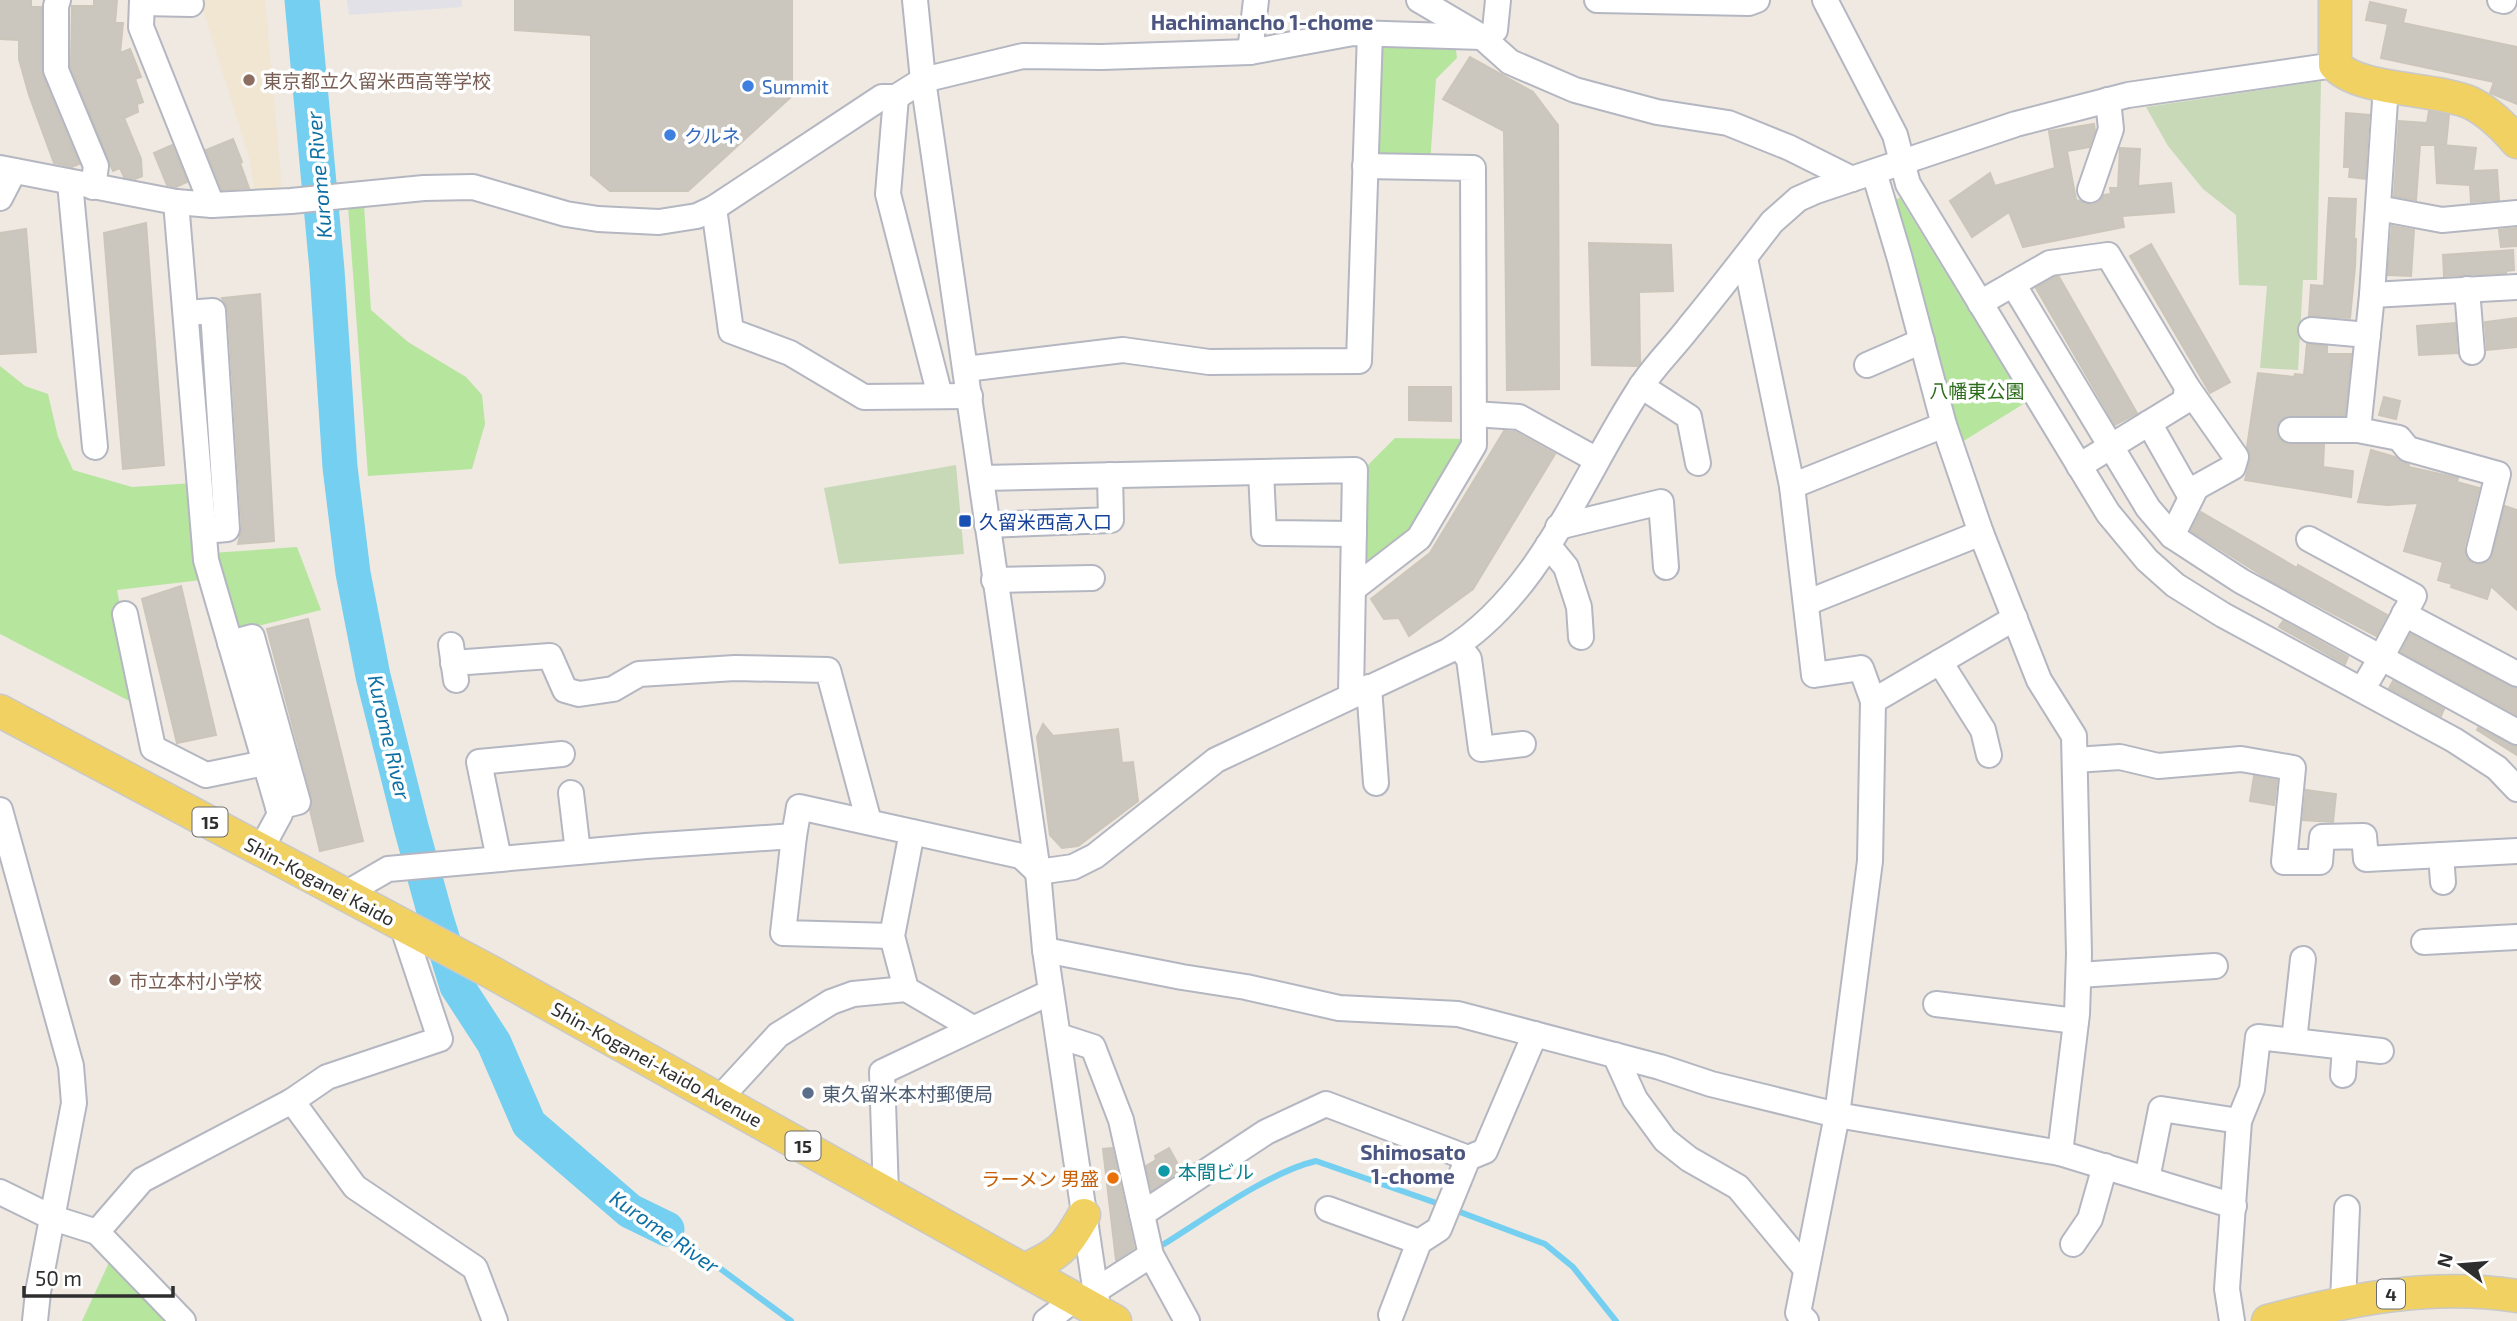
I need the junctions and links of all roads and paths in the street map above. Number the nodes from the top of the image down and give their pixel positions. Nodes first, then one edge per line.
1 (58, 0) edge
2 (915, 0) edge
3 (1256, 0) edge
4 (1419, 0) edge
5 (1498, 0) edge
6 (1597, 0) edge
7 (1757, 0) edge
8 (1825, 0) edge
9 (2335, 0) edge
10 (142, 1) edge
11 (191, 5) dead end
12 (1370, 33) junction
13 (1488, 33) junction
14 (1250, 52) junction
15 (2335, 65) junction
16 (923, 80) junction
17 (2386, 86) junction
18 (896, 96) junction
19 (2108, 100) junction
20 (2517, 142) edge
21 (1900, 162) junction
22 (1365, 166) junction
23 (7, 170) edge
24 (1863, 176) junction
25 (82, 185) junction
26 (2090, 190) dead end
27 (0, 198) edge
28 (176, 202) junction
29 (212, 205) junction
30 (714, 208) junction
31 (2378, 208) junction
32 (2517, 213) edge
33 (1745, 258) junction
34 (2013, 284) junction
35 (2517, 287) edge
36 (2467, 289) junction
37 (2372, 295) junction
38 (1980, 303) junction
39 (2311, 330) dead end
40 (2368, 335) junction
41 (1922, 341) junction
42 (2472, 352) dead end
43 (1867, 365) dead end
44 (966, 369) junction
45 (1641, 386) junction
46 (2187, 387) junction
47 (940, 396) junction
48 (970, 396) junction
49 (1474, 414) junction
50 (2149, 423) junction
51 (1944, 425) junction
52 (2291, 430) dead end
53 (2358, 430) junction
54 (2111, 446) junction
55 (95, 447) dead end
56 (1597, 460) junction
57 (1698, 463) dead end
58 (2079, 466) junction
59 (1261, 472) junction
60 (1110, 475) junction
61 (981, 478) junction
62 (1792, 486) junction
63 (2196, 488) junction
64 (987, 525) junction
65 (1981, 533) junction
66 (1354, 534) junction
67 (1553, 536) junction
68 (2172, 536) junction
69 (2309, 539) dead end
70 (2479, 550) dead end
71 (1666, 567) dead end
72 (1092, 578) dead end
73 (995, 580) junction
74 (2241, 581) junction
75 (1353, 589) junction
76 (1806, 603) junction
77 (125, 614) dead end
78 (2404, 614) junction
79 (2223, 615) junction
80 (2015, 618) junction
81 (1581, 637) dead end
82 (230, 643) junction
83 (1458, 645) junction
84 (2381, 659) junction
85 (1940, 662) junction
86 (453, 663) dead end
87 (2517, 674) edge
88 (2362, 690) junction
89 (1360, 691) junction
90 (1873, 701) junction
91 (1, 714) edge
92 (2517, 732) edge
93 (1523, 744) dead end
94 (562, 754) dead end
95 (1989, 755) dead end
96 (2075, 760) junction
97 (265, 763) junction
98 (1376, 783) dead end
99 (2517, 789) edge
100 (571, 793) dead end
101 (278, 807) junction
102 (0, 810) edge
103 (869, 821) junction
104 (912, 832) junction
105 (794, 836) junction
106 (261, 849) junction
107 (2517, 851) edge
108 (578, 852) junction
109 (2441, 855) junction
110 (499, 859) junction
111 (1038, 872) junction
112 (2443, 882) dead end
113 (345, 894) junction
114 (410, 930) junction
115 (892, 936) junction
116 (2517, 937) edge
117 (2424, 942) dead end
118 (1045, 950) junction
119 (2303, 959) dead end
120 (2216, 966) dead end
121 (491, 972) joint
122 (2078, 975) junction
123 (906, 989) junction
124 (1051, 992) junction
125 (1936, 1004) dead end
126 (2076, 1021) junction
127 (973, 1028) junction
128 (1535, 1034) junction
129 (1059, 1036) junction
130 (2294, 1041) junction
131 (2345, 1047) junction
132 (2381, 1051) dead end
133 (1615, 1055) junction
134 (2343, 1075) dead end
135 (720, 1098) junction
136 (292, 1101) junction
137 (1837, 1115) junction
138 (2239, 1121) junction
139 (2060, 1153) junction
140 (1468, 1158) junction
141 (2105, 1166) junction
142 (2147, 1179) junction
143 (0, 1192) edge
144 (886, 1194) junction
145 (2234, 1206) junction
146 (2347, 1208) dead end
147 (1328, 1209) dead end
148 (1142, 1214) junction
149 (1084, 1215) junction
150 (53, 1218) junction
151 (97, 1232) junction
152 (1419, 1242) junction
153 (2073, 1244) dead end
154 (1151, 1255) junction
155 (1806, 1269) junction
156 (1024, 1270) junction
157 (2517, 1296) edge
158 (1097, 1309) edge
159 (2324, 1310) edge
160 (1391, 1315) dead end
161 (35, 1321) edge
162 (183, 1321) edge
163 (495, 1321) edge
164 (1046, 1321) edge
165 (1187, 1321) edge
166 (1805, 1321) edge
167 (2232, 1321) edge
168 (2268, 1321) edge

1 - 25 street
2 - 16 street
3 - 14 street
4 - 13 street
5 - 13 street
6 - 7 street
8 - 21 street
9 - 15 main road
10 - 11 street
10 - 29 street
12 - 13 street
12 - 14 street
12 - 22 street
13 - 24 street
14 - 16 street
15 - 17 main road
15 - 19 street
16 - 18 street
16 - 44 street
17 - 20 main road
17 - 31 street
18 - 30 street
18 - 47 street
19 - 21 street
19 - 26 street
21 - 24 street
21 - 38 street
22 - 44 street
22 - 49 street
23 - 25 street
23 - 27 street
24 - 33 street
24 - 41 street
25 - 28 street
25 - 55 street
28 - 29 street
28 - 82 street
29 - 30 street
30 - 47 street
31 - 32 street
31 - 37 street
33 - 45 street
33 - 62 street
34 - 38 street
34 - 46 street
34 - 54 street
35 - 36 street
36 - 37 street
36 - 42 street
37 - 40 street
38 - 58 street
39 - 40 street
40 - 53 street
41 - 43 street
41 - 51 street
44 - 48 street
45 - 56 street
45 - 57 street
46 - 50 street
46 - 63 street
47 - 48 street
48 - 61 street
49 - 56 street
49 - 75 street
50 - 54 street
50 - 63 street
51 - 62 street
51 - 65 street
52 - 53 street
53 - 70 street
54 - 58 street
54 - 68 street
56 - 67 street
58 - 79 street
59 - 60 street
59 - 66 street
59 - 66 street
60 - 61 street
60 - 64 street
61 - 64 street
62 - 76 street
63 - 68 street
64 - 73 street
65 - 76 street
65 - 80 street
66 - 75 street
67 - 71 street
67 - 81 street
67 - 83 street
68 - 74 street
69 - 78 street
72 - 73 street
73 - 111 street
74 - 79 street
74 - 84 street
75 - 89 street
76 - 90 street
77 - 97 street
78 - 84 street
78 - 87 street
79 - 88 street
80 - 85 street
80 - 96 street
82 - 97 street
82 - 101 street
83 - 89 street
83 - 93 street
84 - 88 street
84 - 92 street
85 - 90 street
85 - 95 street
86 - 103 street
88 - 99 street
89 - 98 street
89 - 111 street
90 - 137 street
91 - 106 main road, Shin-Koganei Kaido / 15
94 - 110 street
96 - 109 street
96 - 122 street
97 - 101 street
100 - 108 street
101 - 106 street
102 - 150 street
103 - 104 street
103 - 105 street
104 - 111 street
104 - 115 street
105 - 108 street
105 - 115 street
106 - 113 main road, Shin-Koganei Kaido / 15
107 - 109 street
108 - 110 street
109 - 112 street
110 - 113 street
111 - 118 street
113 - 114 main road, Shin-Koganei Kaido / 15
114 - 121 main road, Shin-Koganei Kaido / 15
114 - 136 street
115 - 123 street
116 - 117 street
118 - 124 street
118 - 128 street
119 - 130 street
120 - 122 street
121 - 135 main road, Shin-Koganei-kaido Avenue / 15
122 - 126 street
123 - 127 street
123 - 135 street
124 - 127 street
124 - 129 street
125 - 126 street
126 - 139 street
127 - 144 street
128 - 133 street
128 - 140 street
129 - 148 street
129 - 149 street
130 - 131 street
130 - 138 street
131 - 132 street
131 - 134 street
133 - 137 street
133 - 155 street
135 - 144 main road, Shin-Koganei-kaido Avenue / 15
136 - 151 street
136 - 163 street
137 - 139 street
137 - 155 street
138 - 142 street
138 - 145 street
139 - 141 street
140 - 148 street
140 - 152 street
141 - 142 street
141 - 153 street
142 - 145 street
143 - 150 street
144 - 156 main road, Shin-Koganei-kaido Avenue / 15
145 - 167 street
146 - 159 street
147 - 152 street
148 - 154 street
149 - 156 main road
149 - 158 street
150 - 151 street
150 - 161 street
151 - 162 street
152 - 160 street
154 - 158 street
154 - 165 street
155 - 166 street
156 - 158 main road, Shin-Koganei-kaido Avenue / 15
157 - 159 main road, 4
158 - 164 street
159 - 168 main road, 4

